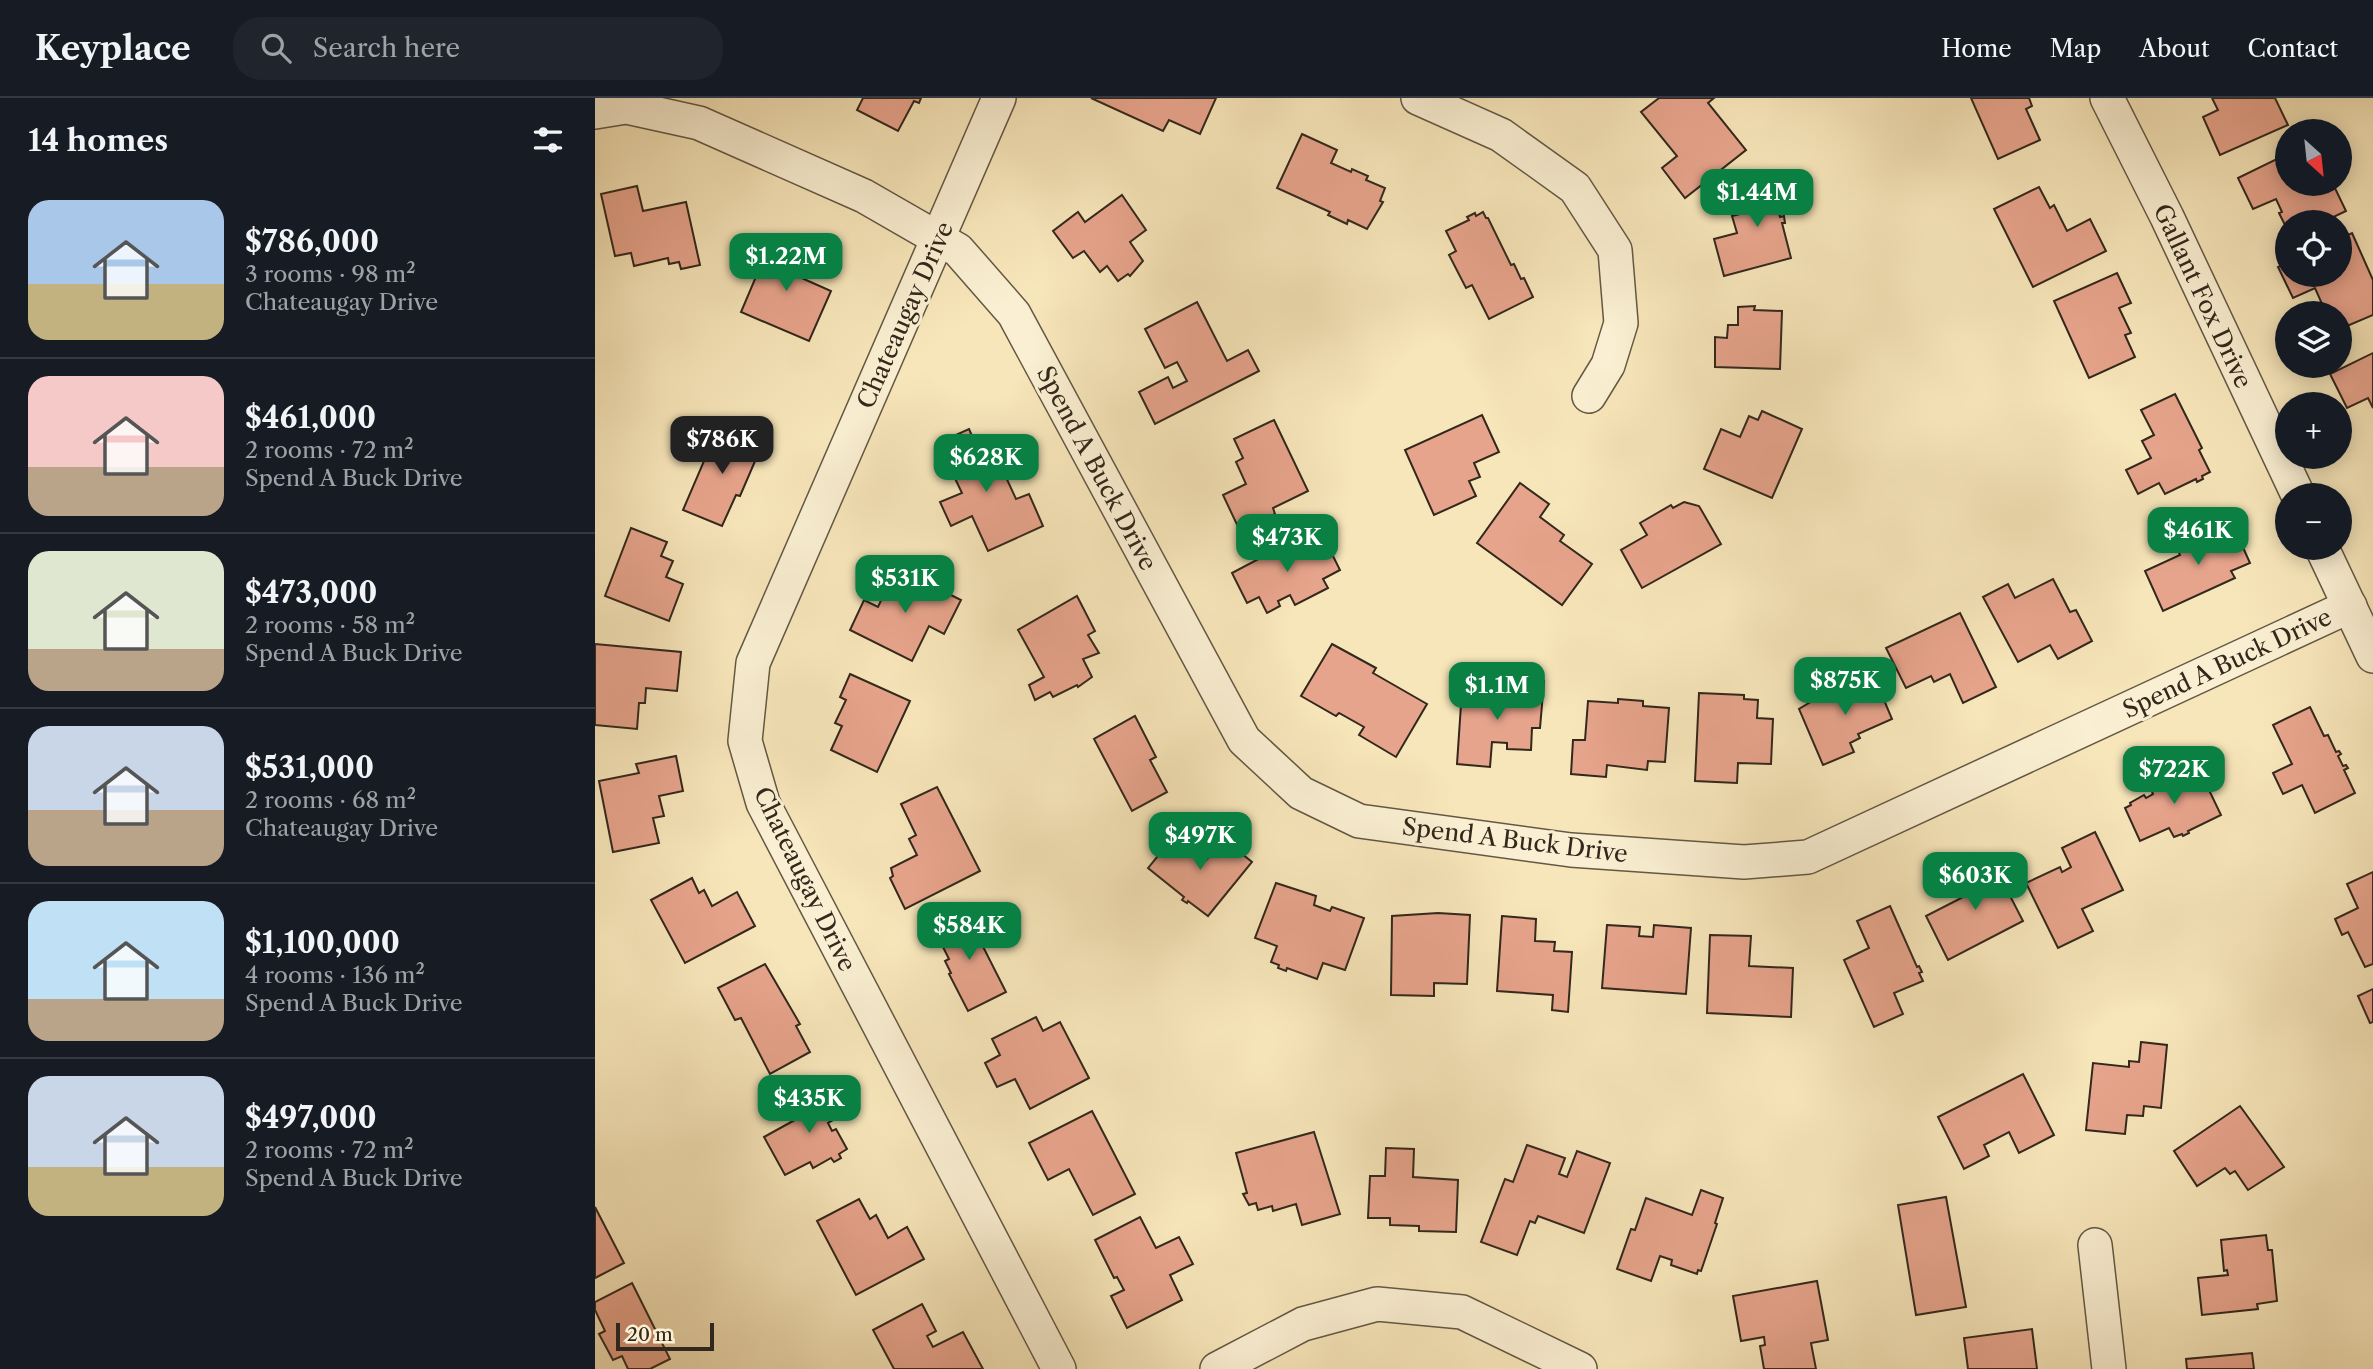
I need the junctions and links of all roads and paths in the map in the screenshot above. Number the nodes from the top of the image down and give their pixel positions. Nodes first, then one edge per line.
1 (999, 98) edge
2 (1417, 98) edge
3 (2107, 98) edge
4 (595, 112) edge
5 (939, 238) junction
6 (1589, 396) dead end
7 (2292, 483) edge
8 (2328, 560) edge
9 (2350, 606) junction
10 (2373, 656) edge
11 (2095, 1245) dead end
12 (1059, 1369) edge
13 (1217, 1369) edge
14 (1580, 1369) edge
15 (2109, 1369) edge

1 - 5 street, Chateaugay Drive
2 - 6 street
3 - 7 street, Gallant Fox Drive
4 - 5 street, Spend A Buck Drive
5 - 9 street, Spend A Buck Drive
5 - 12 street, Chateaugay Drive
8 - 9 street
9 - 10 street
11 - 15 street
13 - 14 street

